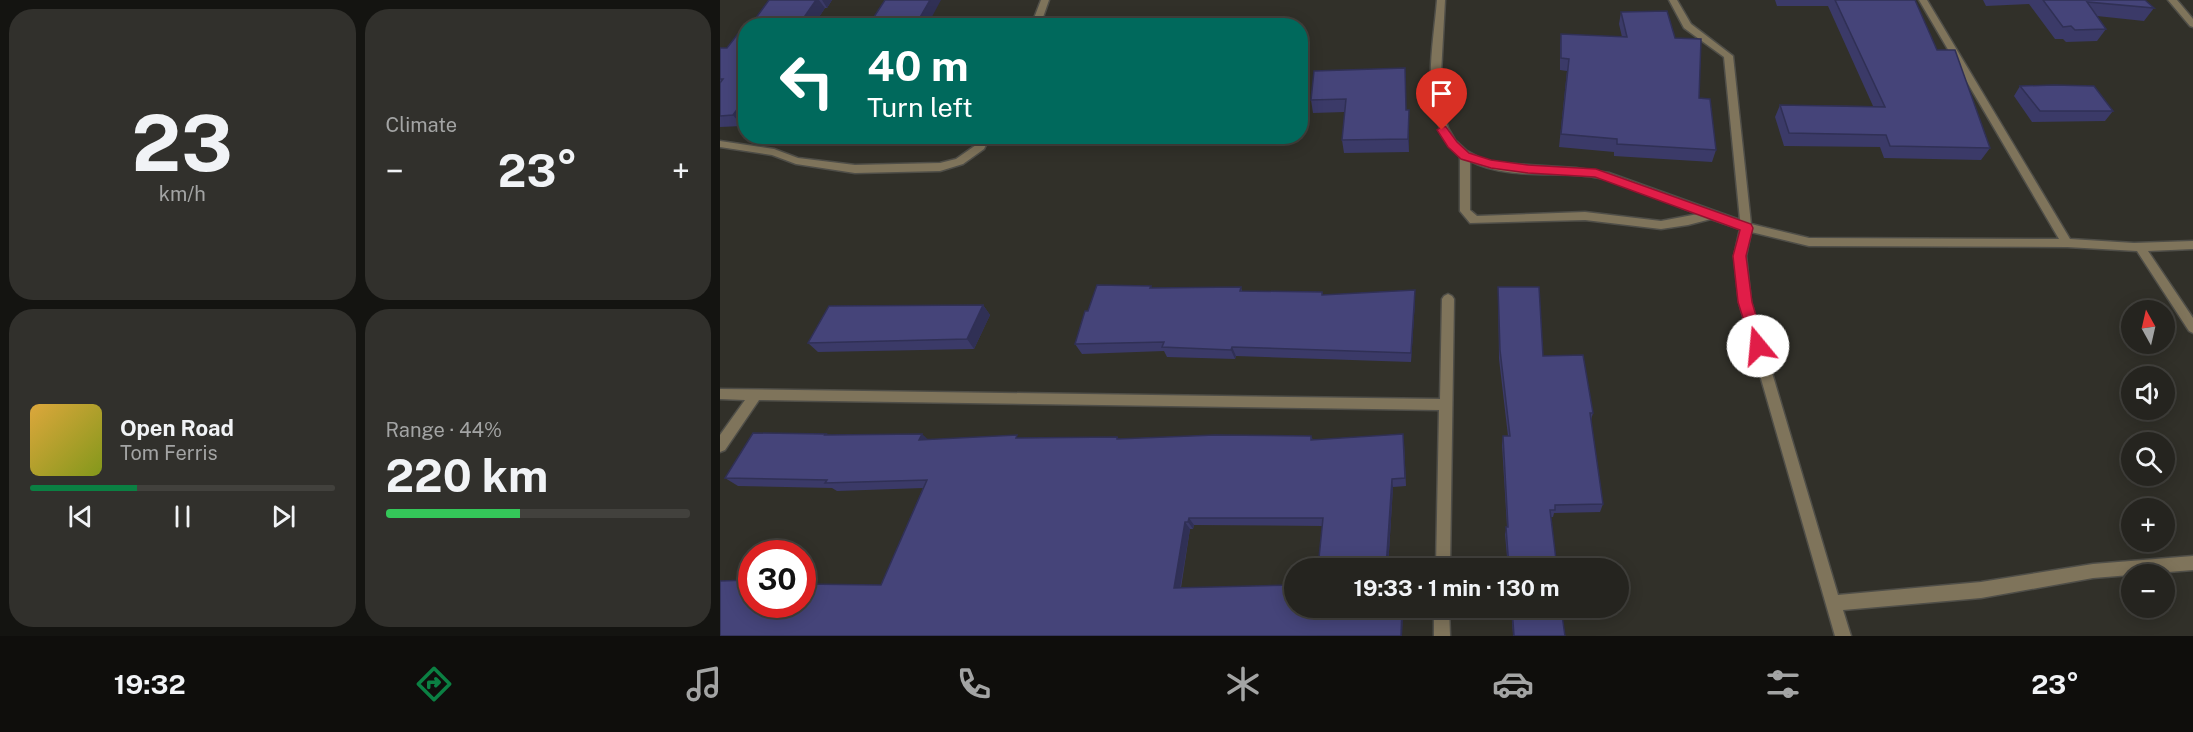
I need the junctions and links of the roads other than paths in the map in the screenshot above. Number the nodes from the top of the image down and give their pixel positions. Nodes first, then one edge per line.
1 (1045, 0) edge
2 (1441, 0) edge
3 (1672, 0) edge
4 (1923, 0) edge
5 (2172, 0) edge
6 (1038, 18) edge
7 (2193, 24) edge
8 (720, 144) edge
9 (981, 144) edge
10 (1465, 156) junction
11 (1710, 215) junction
12 (1746, 228) junction
13 (2067, 243) junction
14 (2193, 245) edge
15 (2140, 247) junction
16 (1448, 299) dead end
17 (2193, 328) edge
18 (720, 394) edge
19 (755, 396) junction
20 (1446, 405) junction
21 (720, 447) edge
22 (1443, 558) edge
23 (2193, 563) edge
24 (1832, 603) junction
25 (1442, 618) edge
26 (1442, 636) edge
27 (1843, 636) edge

1 - 6 street
2 - 10 street
3 - 12 street
4 - 13 street
5 - 7 street
8 - 9 street
10 - 11 street
10 - 11 street
11 - 12 street
12 - 13 street
12 - 24 street
13 - 15 street
14 - 15 street
15 - 17 street
16 - 20 street
18 - 19 street
19 - 20 street
19 - 21 street
20 - 22 street
23 - 24 street
24 - 27 street
25 - 26 street

